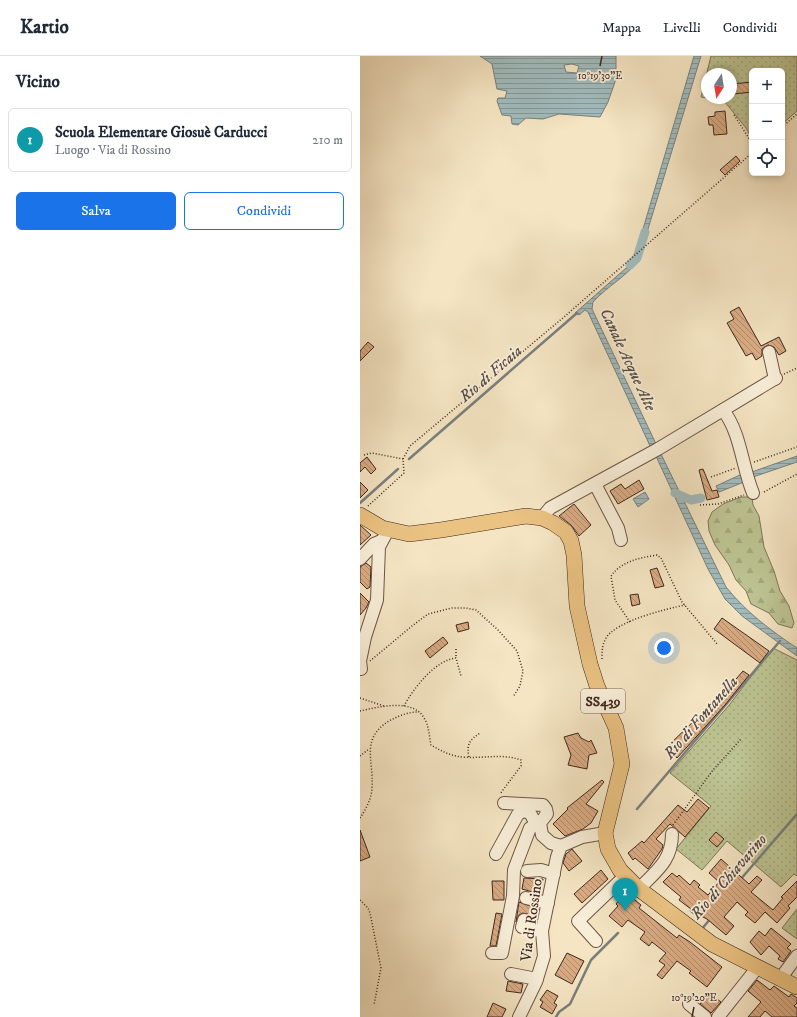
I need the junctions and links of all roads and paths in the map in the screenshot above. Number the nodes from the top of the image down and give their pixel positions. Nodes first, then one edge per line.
1 (797, 114) edge
2 (734, 115) dead end
3 (785, 124) edge
4 (750, 140) edge
5 (749, 156) edge
6 (769, 352) dead end
7 (723, 410) junction
8 (364, 455) dead end
9 (403, 459) junction
10 (595, 484) junction
11 (754, 493) dead end
12 (363, 511) edge
13 (542, 518) junction
14 (385, 536) junction
15 (621, 540) dead end
16 (360, 559) edge
17 (684, 605) junction
18 (630, 622) junction
19 (718, 646) dead end
20 (456, 649) dead end
21 (456, 658) junction
22 (602, 663) dead end
23 (361, 669) edge
24 (461, 676) dead end
25 (513, 697) dead end
26 (360, 698) edge
27 (384, 706) junction
28 (404, 707) junction
29 (360, 711) edge
30 (418, 712) junction
31 (480, 733) dead end
32 (741, 739) dead end
33 (369, 749) junction
34 (360, 756) edge
35 (469, 757) junction
36 (504, 803) joint
37 (360, 818) edge
38 (538, 824) junction
39 (605, 834) junction
40 (672, 834) joint
41 (561, 846) junction
42 (576, 848) dead end
43 (496, 854) dead end
44 (527, 871) dead end
45 (554, 874) junction
46 (626, 875) junction
47 (639, 889) junction
48 (526, 898) dead end
49 (360, 900) edge
50 (548, 903) junction
51 (524, 920) dead end
52 (542, 931) junction
53 (596, 941) dead end
54 (497, 953) dead end
55 (797, 956) edge
56 (757, 968) junction
57 (511, 974) dead end
58 (537, 979) junction
59 (780, 979) junction
60 (797, 987) edge
61 (689, 1004) dead end
62 (374, 1005) dead end
63 (519, 1017) edge
64 (705, 1017) edge
65 (718, 1017) edge

1 - 3 path
2 - 4 path
5 - 9 path
6 - 7 street
7 - 10 street
7 - 11 street
8 - 9 path
9 - 12 path
10 - 13 street
10 - 15 street
12 - 14 main road, SS439
13 - 14 main road, SS439
13 - 39 main road, SS439
14 - 16 street
14 - 23 street
17 - 18 path
17 - 18 path
17 - 19 path
18 - 22 path
20 - 21 path
21 - 24 path
21 - 28 path
23 - 25 path
26 - 27 path
27 - 28 path
27 - 29 path
28 - 30 path
30 - 33 path
30 - 35 path
31 - 35 path
32 - 40 path
33 - 34 path
33 - 37 path
35 - 36 path
36 - 38 street
38 - 41 street
38 - 43 street
38 - 54 street
39 - 41 street
39 - 42 street
39 - 46 main road, SS439
40 - 47 street
41 - 45 street, Via di Rossino
44 - 45 street
45 - 50 street, Via di Rossino
46 - 47 main road, SS439
46 - 53 street
47 - 56 main road, SS439
48 - 50 street
49 - 62 path
50 - 52 street, Via di Rossino
51 - 52 street
52 - 58 street, Via di Rossino
55 - 59 street
56 - 59 main road, SS439
56 - 65 street
57 - 58 street
58 - 63 street, Via di Rossino
59 - 60 main road, SS439
61 - 64 street

